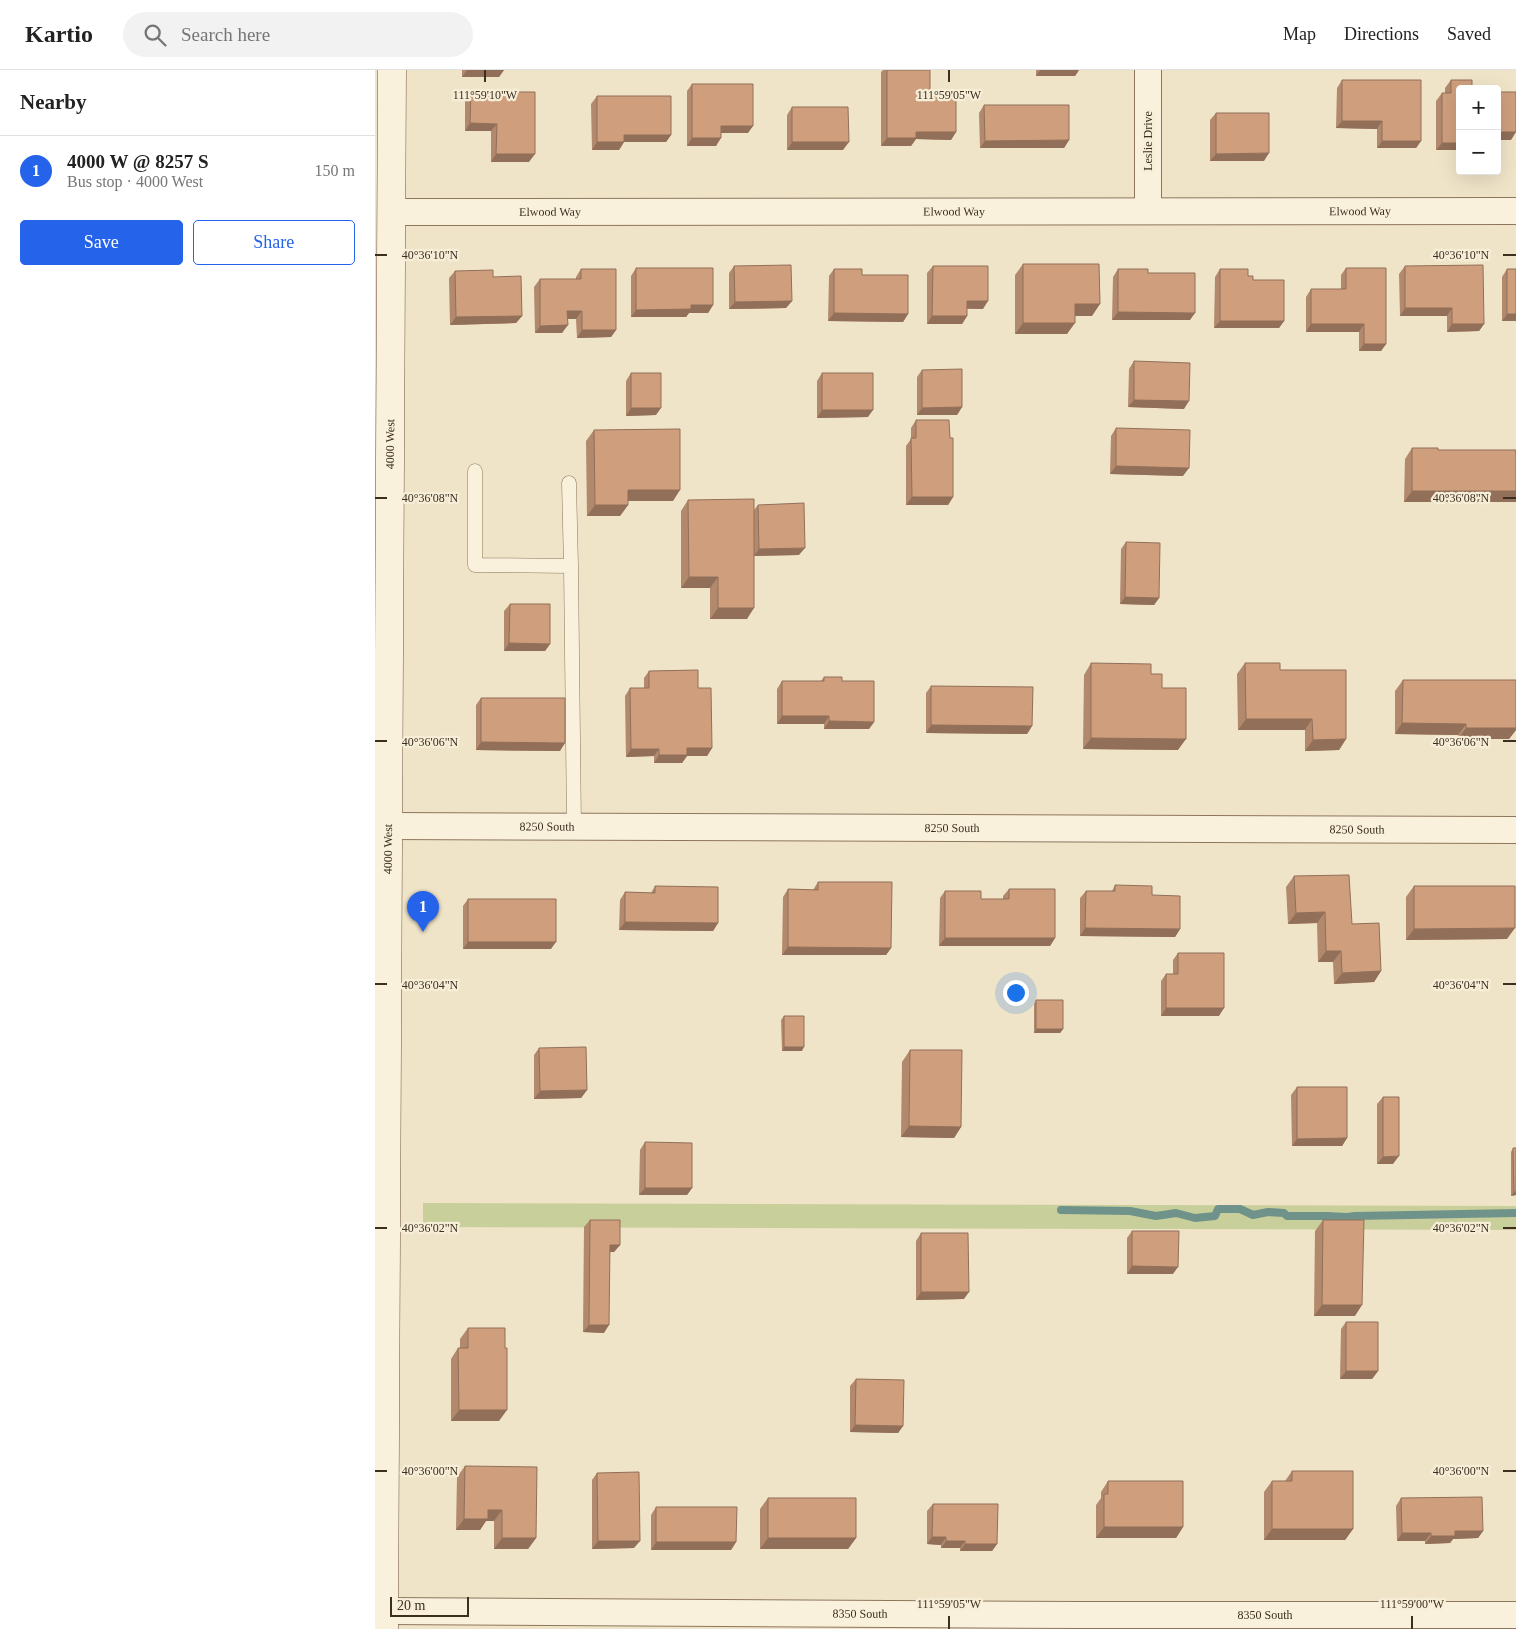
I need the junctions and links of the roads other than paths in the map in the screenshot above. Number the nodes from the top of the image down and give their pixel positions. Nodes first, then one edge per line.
1 (392, 70) edge
2 (1148, 70) edge
3 (1148, 211) junction
4 (1516, 211) edge
5 (392, 212) junction
6 (475, 471) dead end
7 (569, 483) dead end
8 (571, 566) junction
9 (387, 826) junction
10 (574, 826) junction
11 (1516, 830) edge
12 (380, 1166) edge
13 (1516, 1615) edge
14 (384, 1620) edge

1 - 5 main road, 4000 West
2 - 3 street, Leslie Drive
3 - 4 street, Elwood Way
3 - 5 street, Elwood Way
5 - 9 main road, 4000 West
6 - 8 lane
7 - 8 lane
8 - 10 lane
9 - 10 street, 8250 South
9 - 12 main road, 4000 West
10 - 11 street, 8250 South
12 - 14 main road, 4000 West
13 - 14 street, 8350 South

